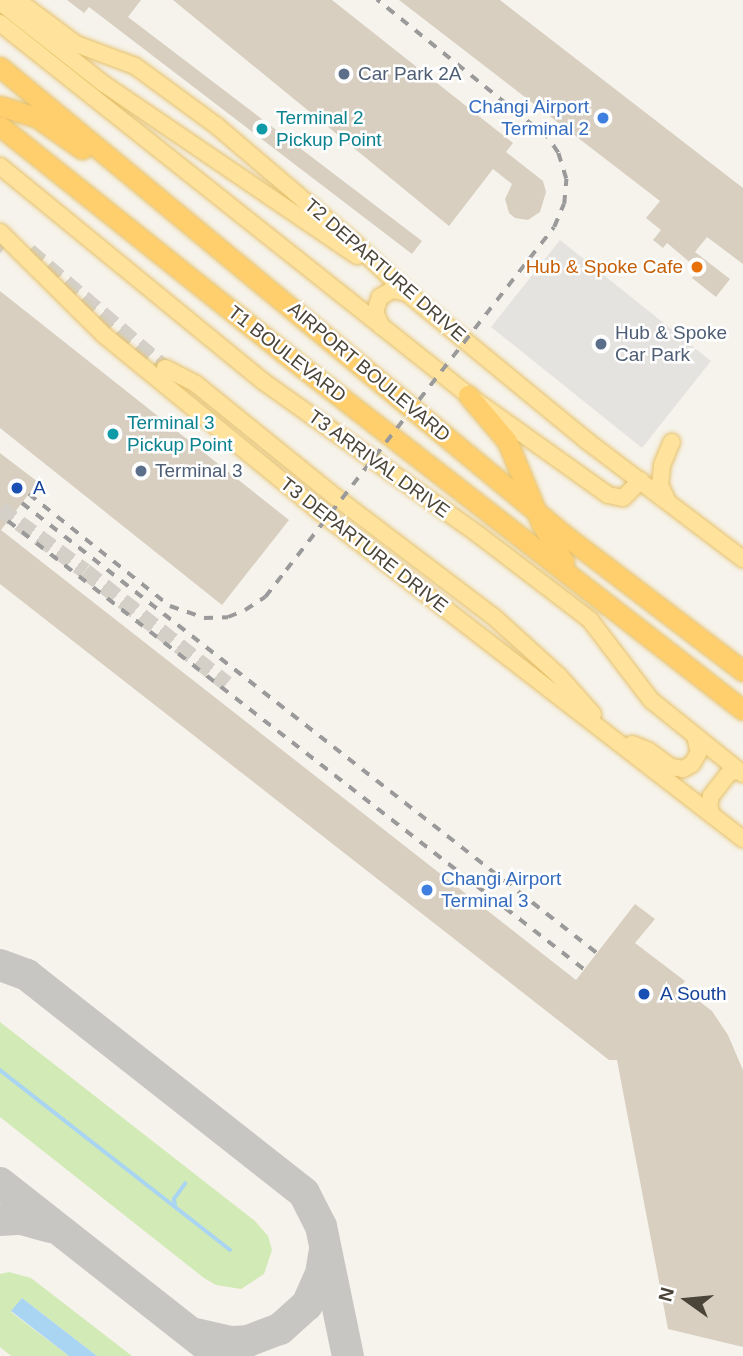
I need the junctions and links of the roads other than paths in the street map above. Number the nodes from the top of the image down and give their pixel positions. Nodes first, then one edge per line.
1 (17, 0) edge
2 (0, 2) edge
3 (0, 23) edge
4 (0, 67) edge
5 (0, 106) edge
6 (0, 126) edge
7 (0, 166) edge
8 (184, 218) junction
9 (0, 232) edge
10 (383, 270) junction
11 (407, 293) junction
12 (382, 328) junction
13 (165, 368) tunnel mouth
14 (468, 395) junction
15 (672, 442) dead end
16 (641, 480) junction
17 (667, 500) junction
18 (743, 559) edge
19 (577, 579) junction
20 (743, 671) edge
21 (743, 710) edge
22 (612, 734) junction
23 (695, 736) junction
24 (741, 773) edge
25 (712, 815) junction
26 (743, 839) edge

1 - 10 main road, T2 DEPARTURE DRIVE
2 - 10 main road
3 - 12 main road
4 - 8 highway, AIRPORT BOULEVARD
5 - 8 highway
6 - 19 highway, T1 BOULEVARD
7 - 23 main road, T3 ARRIVAL DRIVE
8 - 20 highway, AIRPORT BOULEVARD
9 - 22 main road, T3 DEPARTURE DRIVE
10 - 11 main road, T2 DEPARTURE DRIVE
11 - 12 main road
11 - 16 main road, T2 DEPARTURE DRIVE
12 - 14 main road
13 - 22 main road
14 - 16 main road
14 - 19 highway
15 - 17 main road
16 - 17 main road, T2 DEPARTURE DRIVE
17 - 18 main road, T2 DEPARTURE DRIVE
19 - 21 highway
22 - 23 main road
22 - 25 main road, T3 DEPARTURE DRIVE
23 - 24 main road, T3 ARRIVAL DRIVE
24 - 25 main road
25 - 26 main road, T3 DEPARTURE DRIVE

